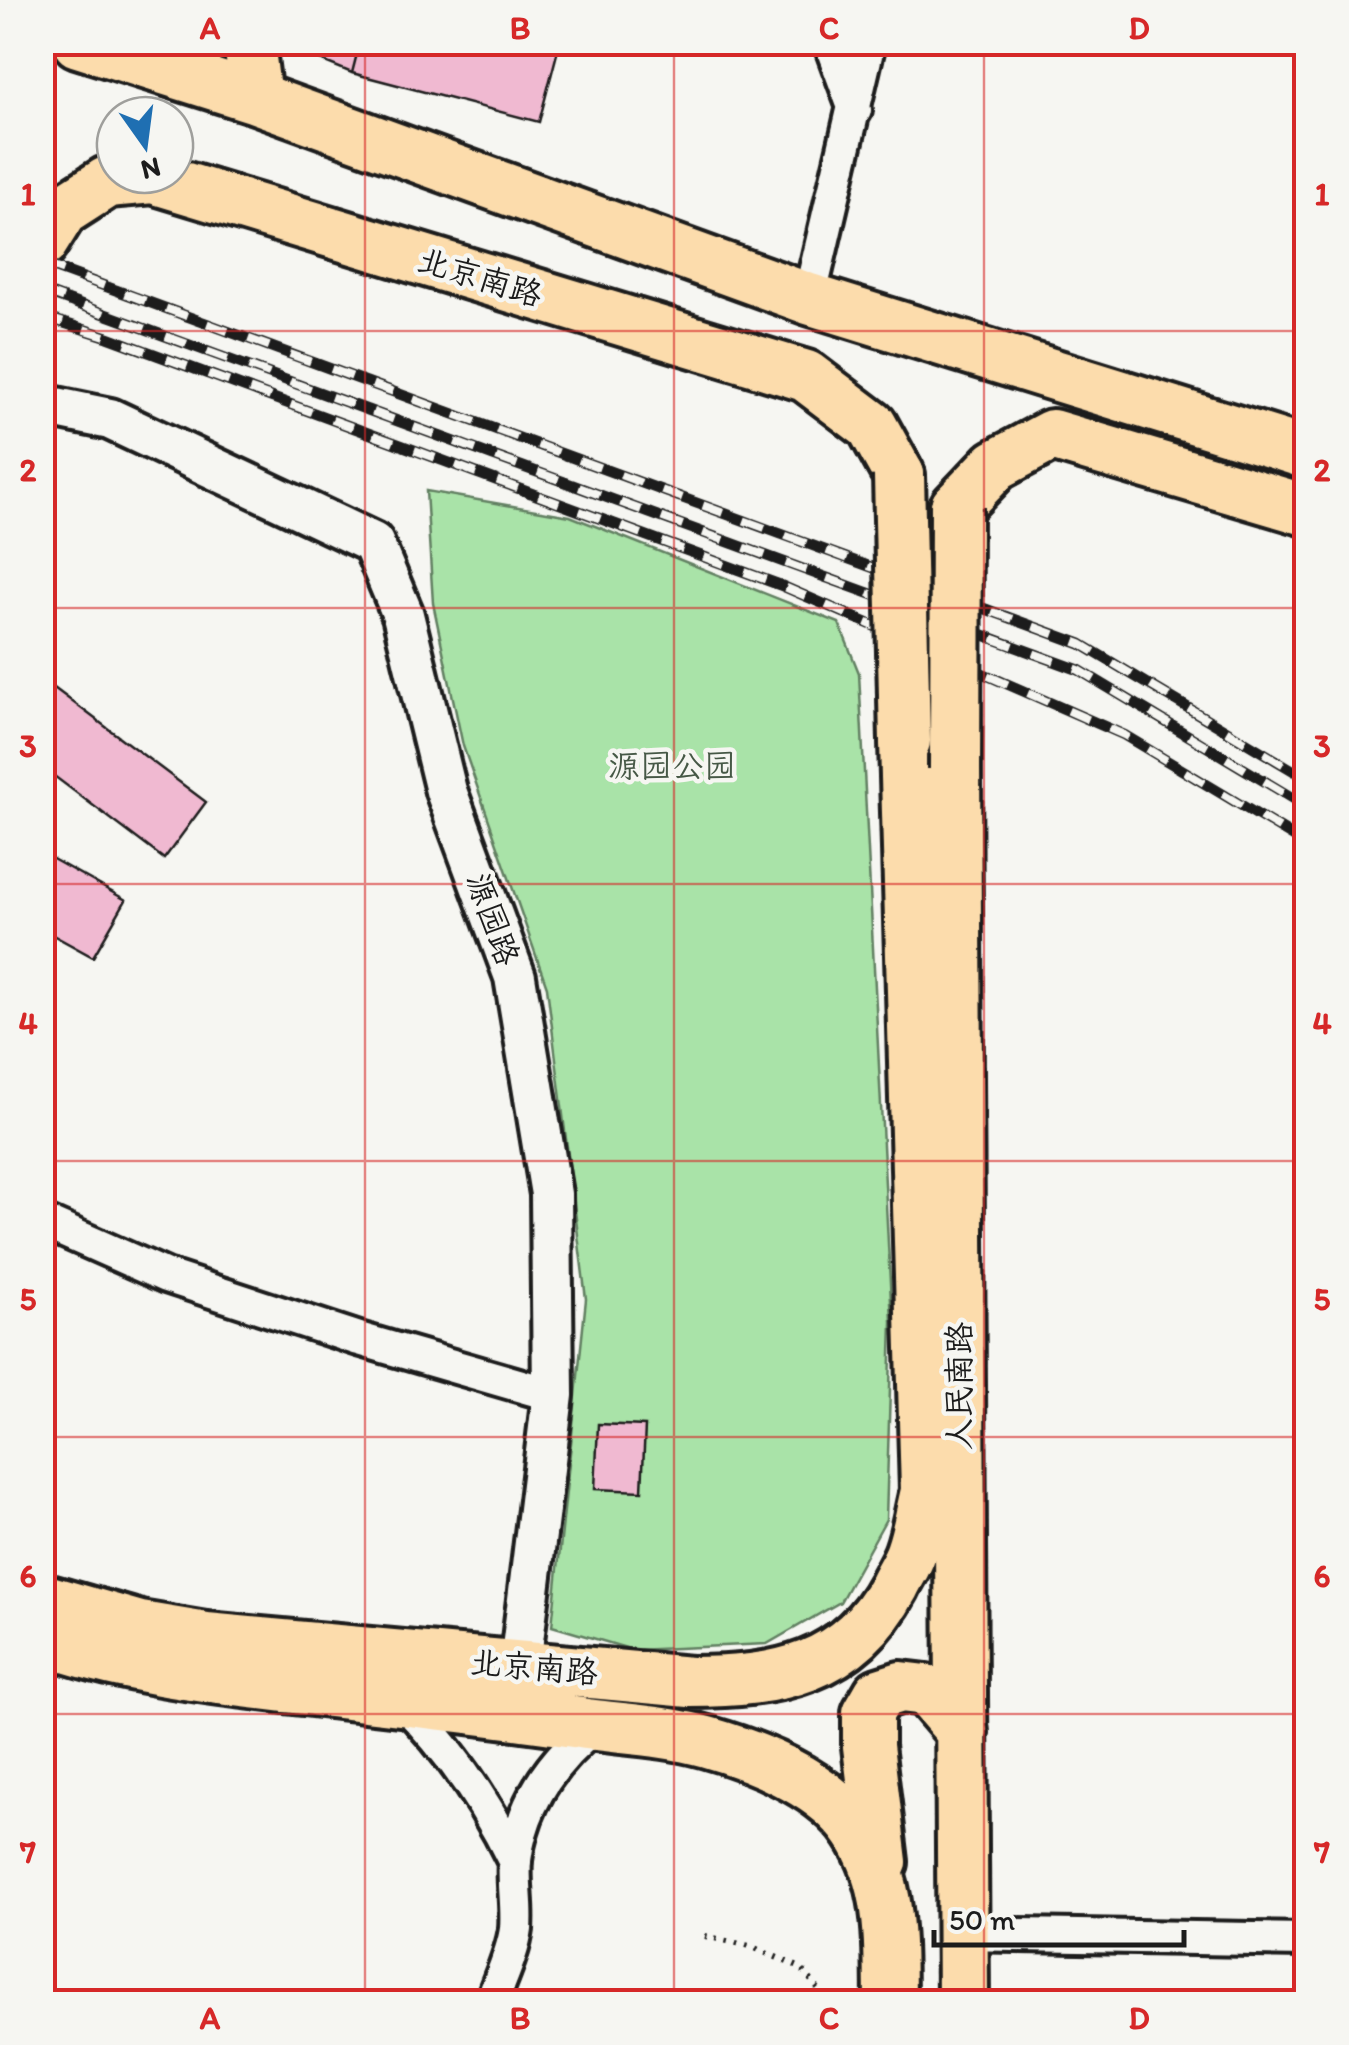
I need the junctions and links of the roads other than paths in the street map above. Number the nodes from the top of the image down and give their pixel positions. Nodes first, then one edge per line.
1 (78, 42) edge
2 (249, 42) edge
3 (830, 42) edge
4 (870, 42) edge
5 (256, 98) junction
6 (855, 110) junction
7 (52, 227) edge
8 (809, 299) junction
9 (42, 405) edge
10 (1306, 454) edge
11 (899, 475) joint
12 (1306, 510) edge
13 (42, 1221) edge
14 (553, 1395) junction
15 (926, 1492) joint
16 (42, 1599) edge
17 (42, 1639) edge
18 (520, 1666) junction
19 (401, 1700) junction
20 (597, 1725) junction
21 (962, 1732) junction
22 (515, 1862) junction
23 (887, 1913) junction
24 (963, 1934) junction
25 (1306, 1940) edge
26 (492, 2002) edge
27 (890, 2002) edge
28 (964, 2002) edge

1 - 5 main road
2 - 5 main road
3 - 6 street
4 - 6 street
5 - 8 main road
6 - 8 street
7 - 11 main road, 北京南路
8 - 10 main road
9 - 14 street, 源园路
11 - 15 main road, 人民南路, bridge
12 - 21 main road, 人民南路, bridge
13 - 14 street
14 - 18 street, 源园路
15 - 18 main road, 北京南路
16 - 18 main road, 北京南路
17 - 19 main road, 北京南路
19 - 20 main road, 北京南路
19 - 22 street
20 - 22 street
20 - 23 main road, 北京南路
21 - 23 main road
21 - 24 main road, 人民南路
22 - 26 street
23 - 27 main road
24 - 25 street
24 - 28 main road, 人民南路

